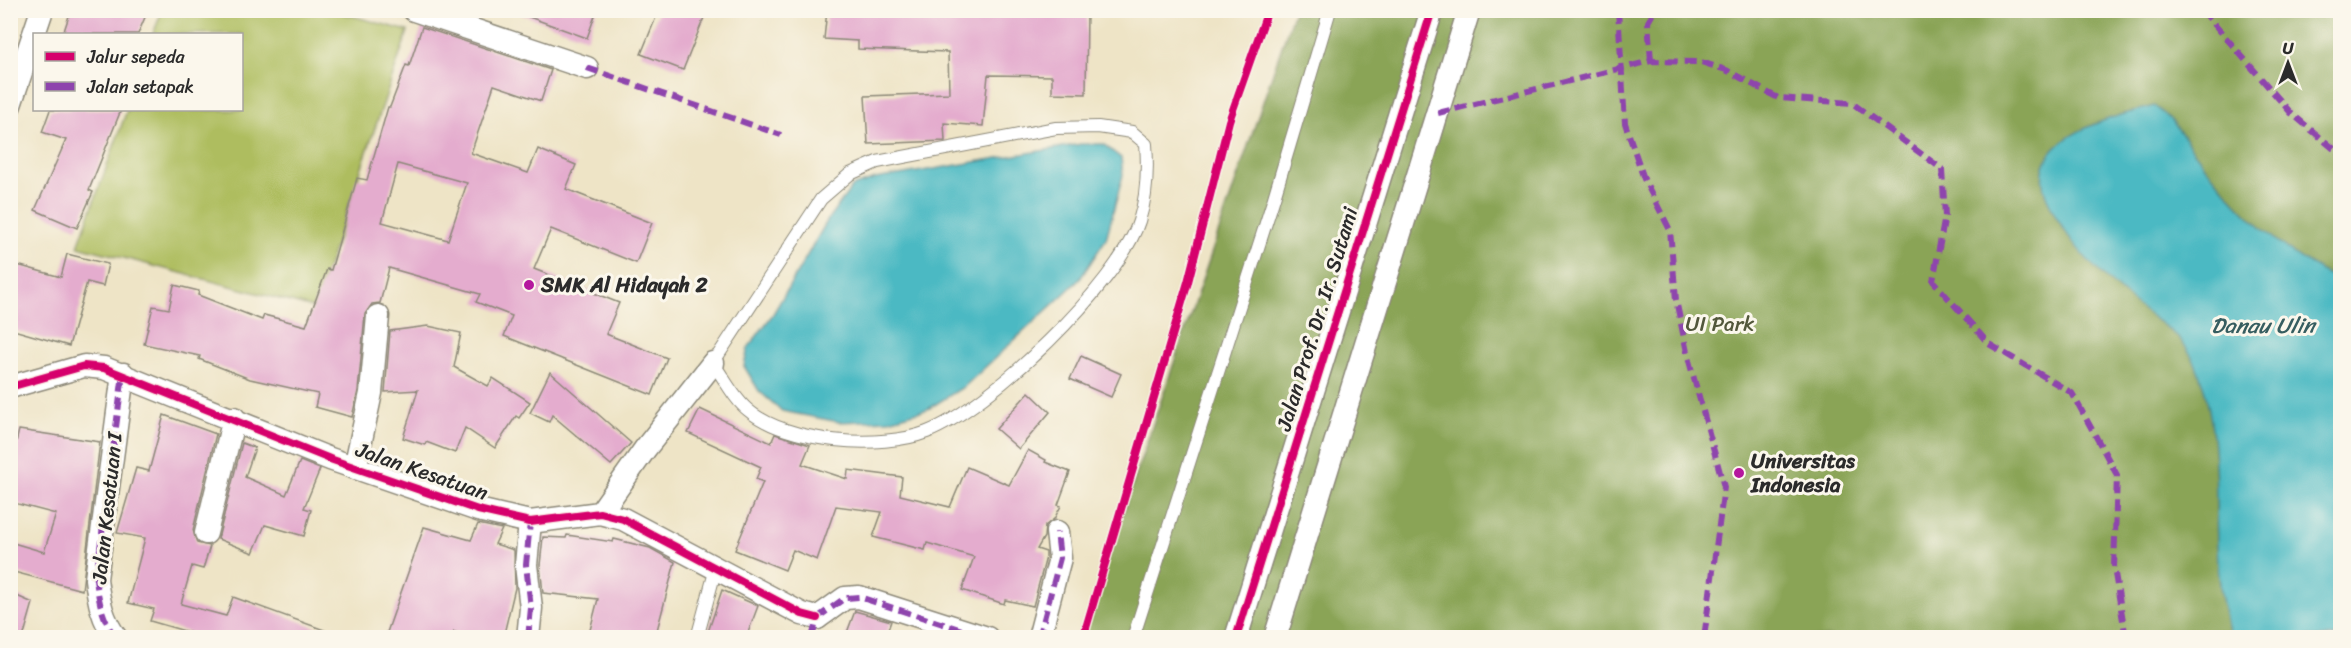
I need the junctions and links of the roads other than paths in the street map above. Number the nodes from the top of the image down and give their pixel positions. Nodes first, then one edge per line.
1 (42, 10) edge
2 (414, 10) edge
3 (1330, 10) edge
4 (1432, 10) edge
5 (1469, 10) edge
6 (34, 33) edge
7 (33, 37) edge
8 (587, 68) dead end
9 (10, 105) edge
10 (378, 316) dead end
11 (713, 363) junction
12 (123, 374) junction
13 (10, 387) edge
14 (234, 418) junction
15 (355, 468) junction
16 (600, 513) junction
17 (530, 522) junction
18 (206, 532) dead end
19 (1057, 532) dead end
20 (716, 568) junction
21 (815, 628) edge
22 (116, 638) edge
23 (528, 638) edge
24 (697, 638) edge
25 (987, 638) edge
26 (1039, 638) edge
27 (1133, 638) edge
28 (1236, 638) edge
29 (1275, 638) edge

1 - 6 street
2 - 8 street
3 - 27 lane
4 - 28 street, Jalan Prof. Dr. Ir. Sutami
5 - 29 street
7 - 9 street
10 - 15 street
11 - 11 lane
11 - 16 street
12 - 13 street, Jalan Kesatuan
12 - 14 street, Jalan Kesatuan
12 - 22 street, Jalan Kesatuan I
14 - 15 street, Jalan Kesatuan
14 - 18 street
15 - 17 street, Jalan Kesatuan
16 - 17 street, Jalan Kesatuan
16 - 20 street, Jalan Kesatuan
17 - 23 street
19 - 26 street
20 - 21 street, Jalan Kesatuan
20 - 24 lane
21 - 25 street, Jalan Kesatuan

